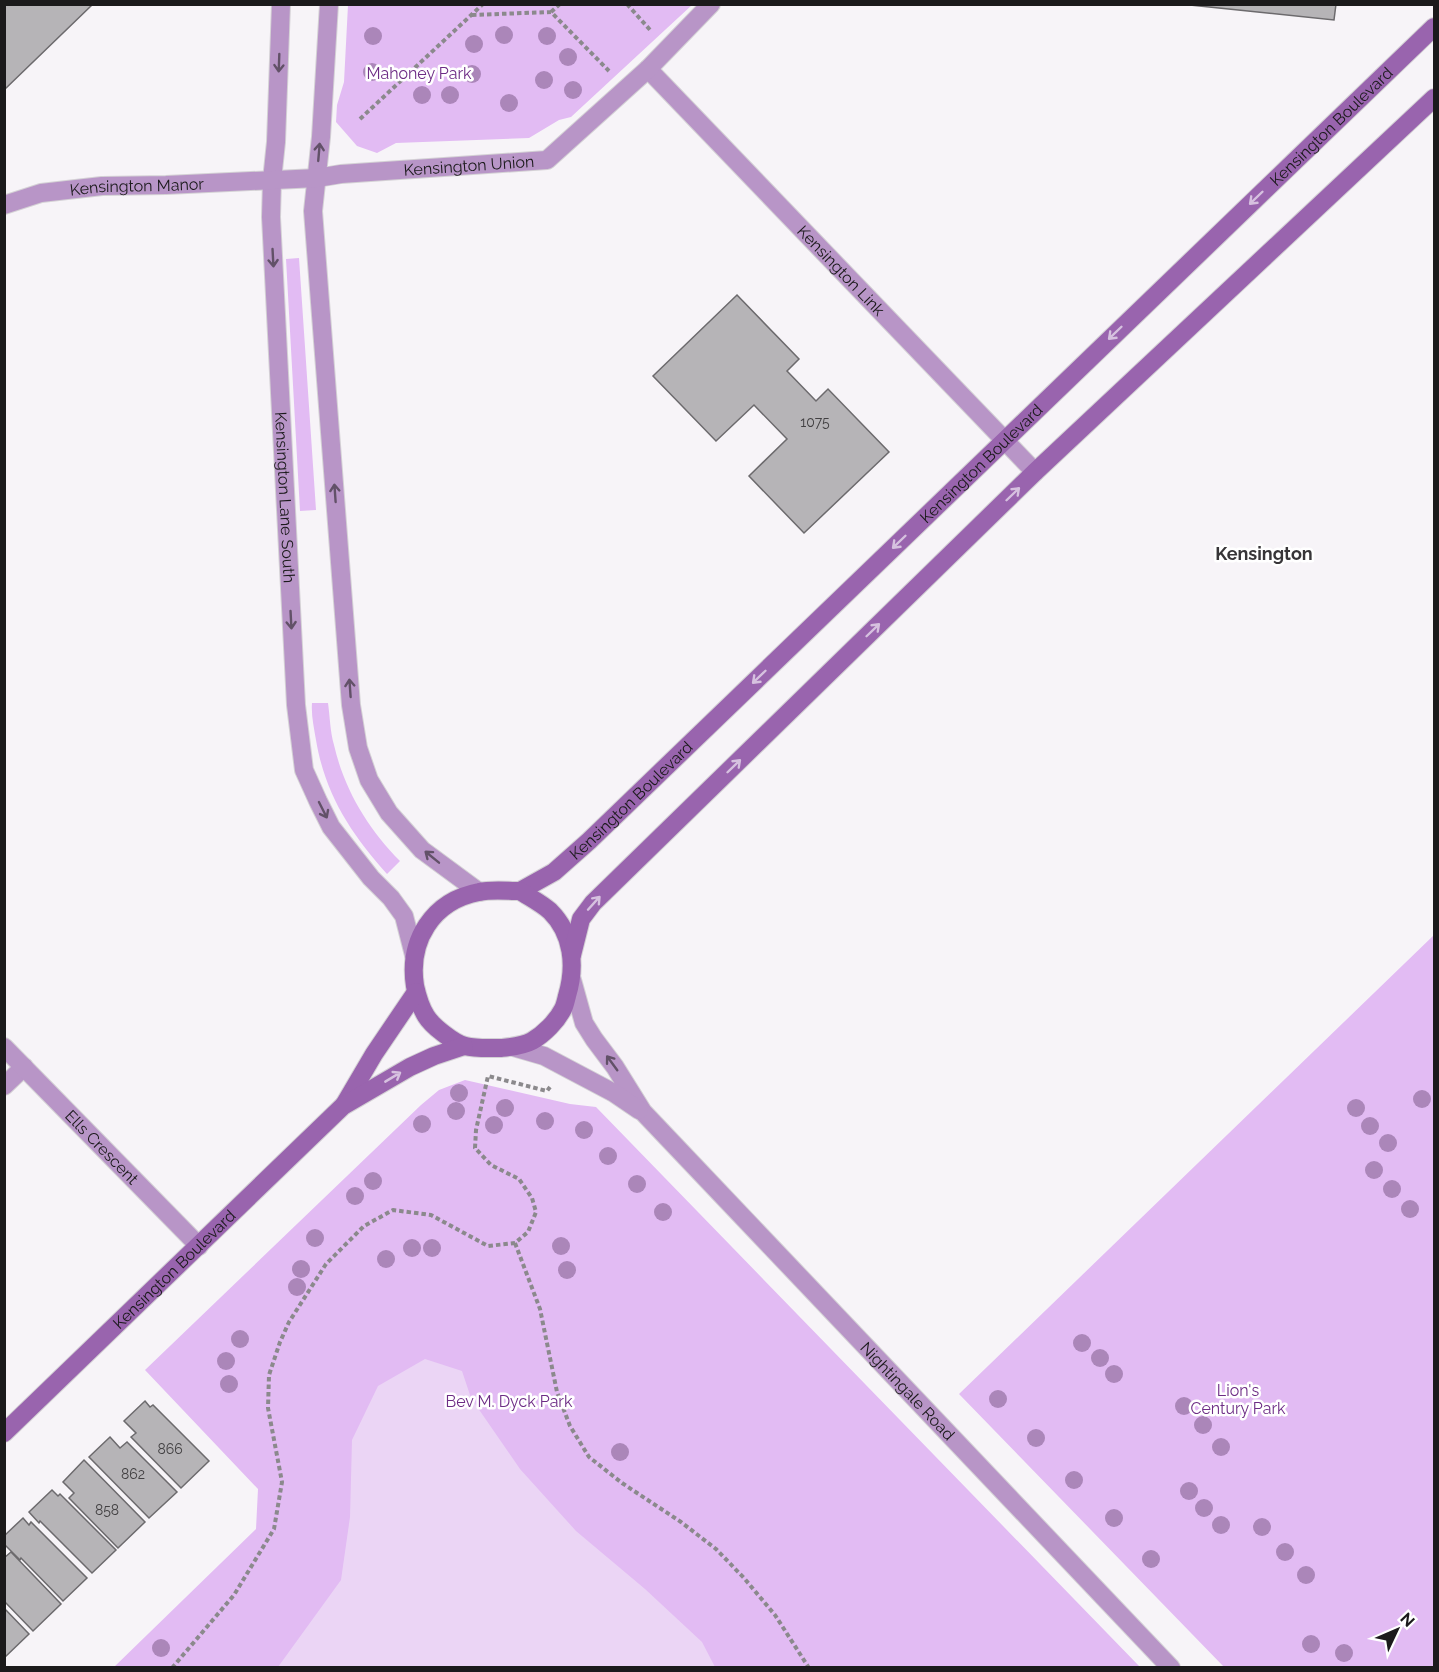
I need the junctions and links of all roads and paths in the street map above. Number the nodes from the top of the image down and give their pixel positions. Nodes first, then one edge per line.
1 (281, 4) edge
2 (329, 4) edge
3 (483, 4) edge
4 (560, 4) edge
5 (627, 4) edge
6 (711, 4) edge
7 (552, 12) junction
8 (472, 15) junction
9 (1434, 27) edge
10 (667, 49) junction
11 (648, 69) junction
12 (625, 90) junction
13 (1434, 98) edge
14 (360, 120) dead end
15 (317, 178) junction
16 (272, 180) junction
17 (4, 205) edge
18 (1005, 441) junction
19 (1035, 472) junction
20 (520, 891) junction
21 (479, 892) junction
22 (414, 955) junction
23 (572, 955) junction
24 (572, 980) junction
25 (416, 992) junction
26 (464, 1046) junction
27 (4, 1047) edge
28 (513, 1047) junction
29 (24, 1067) junction
30 (554, 1079) dead end
31 (4, 1086) edge
32 (343, 1107) junction
33 (644, 1112) junction
34 (515, 1243) junction
35 (199, 1246) junction
36 (4, 1433) edge
37 (172, 1668) edge
38 (809, 1668) edge
39 (1171, 1668) edge

1 -> 16 street, Kensington Lane South
15 -> 2 street
3 - 8 path
4 - 7 path
5 - 10 path
6 - 10 street, Kensington Union
7 - 8 path
7 - 12 path
8 - 14 path
9 -> 18 street, Kensington Boulevard
10 - 11 street, Kensington Union
11 - 12 street, Kensington Union
11 - 18 street, Kensington Link
12 - 15 street, Kensington Union
13 - 19 street
15 - 16 street, Kensington Union
21 -> 15 street
16 - 17 street, Kensington Manor
16 -> 22 street, Kensington Lane South
18 - 19 street, Kensington Link
18 -> 20 street, Kensington Boulevard
23 -> 19 street
20 - 21 street
20 - 23 street
21 - 22 street
22 - 25 street
23 - 24 street
24 - 28 street
33 -> 24 street, Nightingale Road
25 - 26 street
25 - 32 street, Kensington Boulevard
26 - 28 street
32 -> 26 street, Kensington Boulevard
27 - 29 street, Ells Crescent
28 - 33 street, Nightingale Road
29 - 31 street
29 - 35 street, Ells Crescent
30 - 34 path
32 - 35 street, Kensington Boulevard
33 - 39 street, Nightingale Road
34 - 37 path
34 - 38 path
35 - 36 street, Kensington Boulevard

